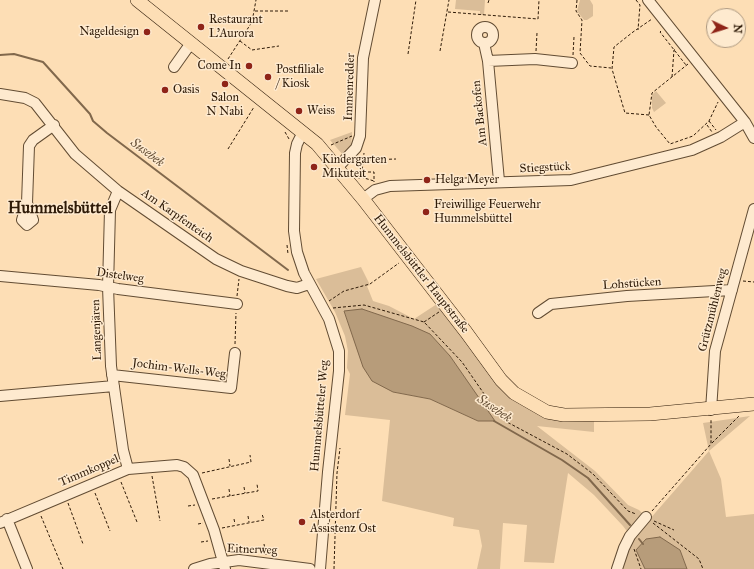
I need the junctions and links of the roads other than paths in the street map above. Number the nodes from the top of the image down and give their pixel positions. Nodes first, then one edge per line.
1 (137, 0) edge
2 (375, 0) edge
3 (648, 0) edge
4 (191, 43) junction
5 (484, 43) dead end
6 (488, 61) junction
7 (572, 63) road end
8 (174, 67) dead end
9 (0, 94) edge
10 (744, 122) junction
11 (54, 125) junction
12 (303, 132) junction
13 (754, 137) edge
14 (337, 168) junction
15 (499, 182) junction
16 (118, 191) junction
17 (363, 199) junction
18 (27, 203) dead end
19 (754, 210) edge
20 (749, 242) edge
21 (0, 276) edge
22 (309, 284) junction
23 (733, 285) junction
24 (108, 287) junction
25 (237, 304) road end
26 (538, 313) dead end
27 (235, 353) road end
28 (112, 375) junction
29 (114, 386) junction
30 (0, 396) edge
31 (754, 404) edge
32 (711, 410) junction
33 (128, 469) junction
34 (642, 516) road end
35 (3, 521) edge
36 (224, 565) edge
37 (27, 569) edge
38 (194, 569) edge
39 (310, 569) edge
40 (320, 569) edge
41 (617, 569) edge

1 - 4 main road, Hummelsbüttler Hauptstraße
2 - 14 street, Immenredder
3 - 10 street
4 - 8 street
4 - 12 main road, Hummelsbüttler Hauptstraße
5 - 6 street, Am Backofen
6 - 7 street
6 - 15 street, Am Backofen
9 - 11 street, Am Karpfenteich
10 - 13 street
10 - 15 street, Stiegstück
11 - 16 street, Am Karpfenteich
11 - 18 street
12 - 14 main road, Hummelsbüttler Hauptstraße
12 - 22 street, Hummelsbütteler Weg
14 - 17 main road, Hummelsbüttler Hauptstraße
15 - 17 street, Stiegstück
16 - 22 street, Am Karpfenteich
16 - 24 street, Langenjären
17 - 32 main road, Hummelsbüttler Hauptstraße
19 - 20 street, Grützmühlenweg
20 - 23 street, Grützmühlenweg
21 - 24 street, Distelweg
22 - 40 street, Hummelsbütteler Weg
23 - 26 street, Lohstücken
23 - 32 street, Grützmühlenweg
24 - 25 street, Distelweg
24 - 28 street, Langenjären
27 - 28 street, Jochim-Wells-Weg
28 - 29 street, Langenjären
29 - 30 street
29 - 33 street, Langenjären
31 - 32 main road, Hummelsbüttler Hauptstraße
33 - 35 street, Timmkoppel
33 - 36 street, Timmkoppel
34 - 41 street
35 - 37 street
36 - 38 street, Eitnerweg
36 - 39 street, Eitnerweg

